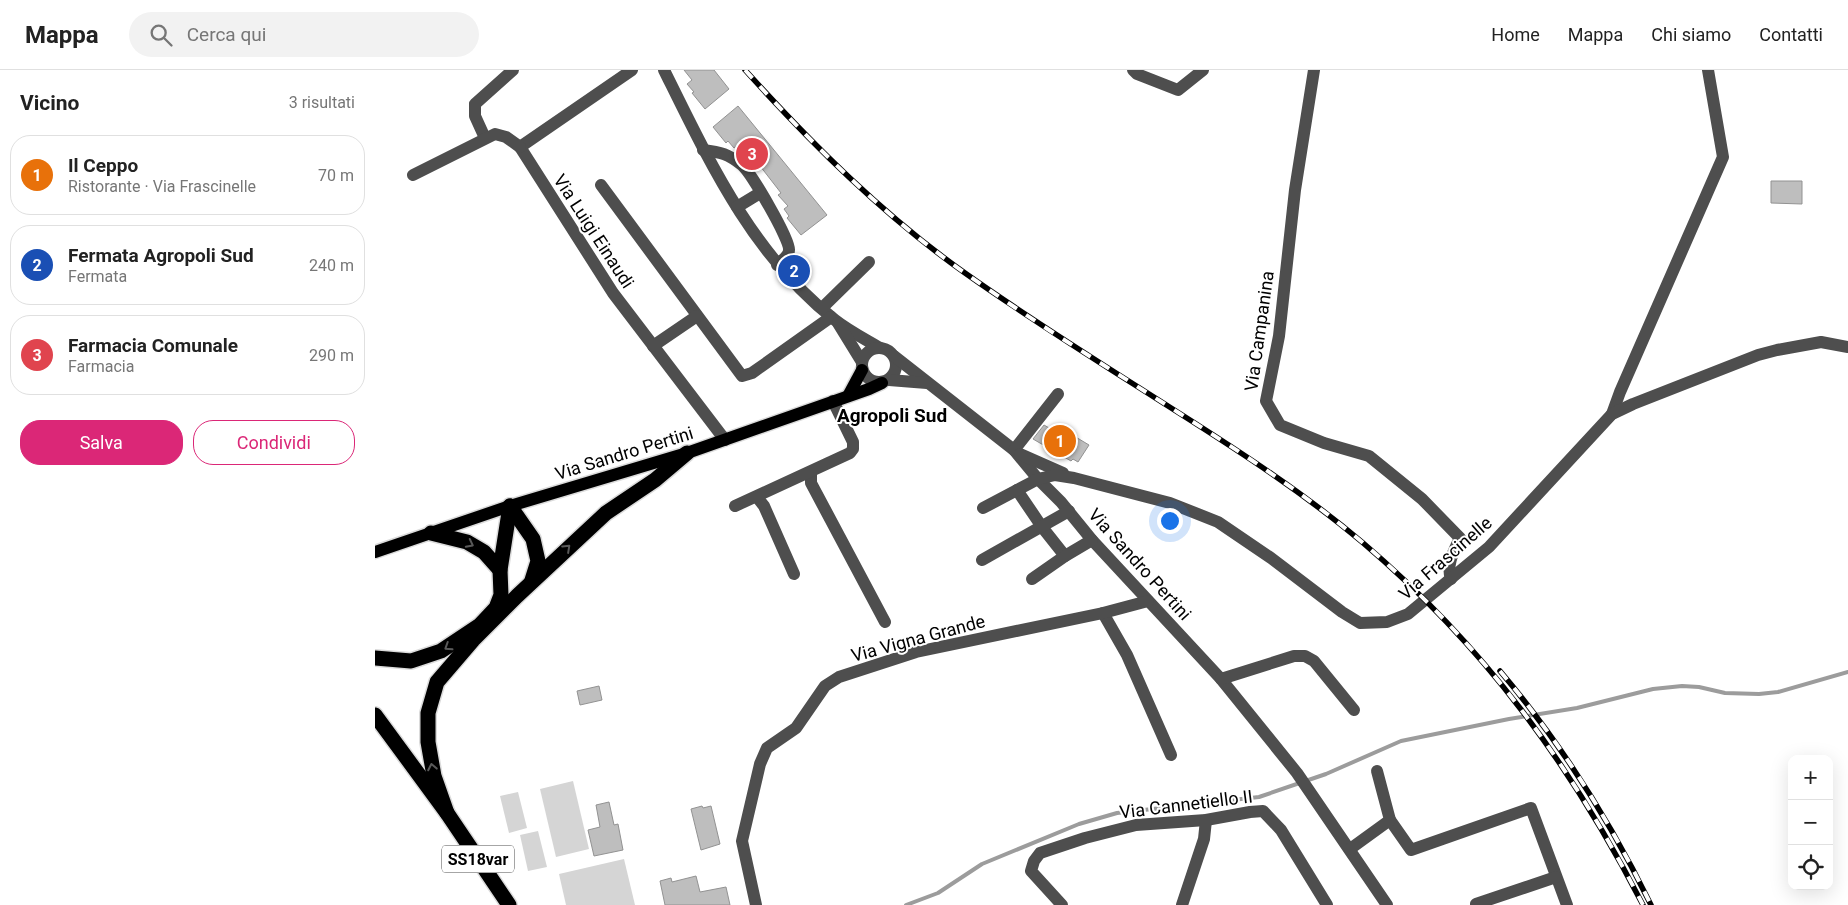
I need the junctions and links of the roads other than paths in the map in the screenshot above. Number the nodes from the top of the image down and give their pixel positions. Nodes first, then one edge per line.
1 (513, 70) edge
2 (632, 70) edge
3 (665, 70) edge
4 (1133, 70) edge
5 (1203, 70) edge
6 (1313, 70) edge
7 (1708, 70) edge
8 (485, 138) junction
9 (520, 147) junction
10 (703, 150) junction
11 (413, 175) dead end
12 (601, 185) dead end
13 (760, 193) junction
14 (737, 207) junction
15 (869, 262) dead end
16 (777, 265) junction
17 (821, 308) junction
18 (697, 316) junction
19 (834, 319) junction
20 (653, 346) junction
21 (1848, 347) edge
22 (880, 348) junction
23 (894, 356) junction
24 (862, 366) junction
25 (885, 381) junction
26 (927, 383) junction
27 (1058, 394) dead end
28 (848, 396) junction
29 (833, 401) junction
30 (1612, 414) junction
31 (725, 440) junction
32 (1014, 450) junction
33 (687, 453) junction
34 (811, 472) junction
35 (1071, 479) junction
36 (1042, 483) junction
37 (1017, 490) junction
38 (757, 497) junction
39 (510, 506) junction
40 (735, 506) dead end
41 (1065, 507) junction
42 (983, 508) dead end
43 (1043, 528) junction
44 (431, 533) junction
45 (1092, 540) junction
46 (375, 552) edge
47 (1065, 556) junction
48 (982, 560) dead end
49 (500, 570) junction
50 (795, 574) dead end
51 (1032, 579) dead end
52 (1451, 579) junction
53 (532, 582) junction
54 (1148, 601) junction
55 (1103, 613) junction
56 (885, 622) dead end
57 (375, 658) edge
58 (1221, 679) junction
59 (1354, 710) dead end
60 (375, 715) edge
61 (1171, 754) dead end
62 (1377, 771) dead end
63 (447, 813) junction
64 (1206, 820) junction
65 (1390, 820) junction
66 (1350, 849) junction
67 (1556, 877) junction
68 (1476, 904) edge
69 (509, 905) edge
70 (756, 905) edge
71 (1062, 905) edge
72 (1182, 905) edge
73 (1327, 905) edge
74 (1387, 905) edge
75 (1567, 905) edge

1 - 8 street
2 - 9 street
3 - 10 street
4 - 5 street
6 - 52 street, Via Campanina
7 - 30 street
8 - 9 street
8 - 11 street
9 - 20 street, Via Luigi Einaudi
10 - 13 street
10 - 14 street
12 - 18 street
13 - 14 street
13 - 16 street
14 - 16 street
15 - 17 street
16 - 17 street
17 - 19 street
18 - 19 street
18 - 20 street
19 - 22 street
19 - 24 street
20 - 31 street, Via Luigi Einaudi
21 - 30 street, Via Frascinelle
22 - 23 street
22 - 24 street
23 - 25 street
23 - 26 street, Via Sandro Pertini
24 - 25 street
24 - 28 main road
25 - 26 street, Via Sandro Pertini
25 - 28 main road, Via Sandro Pertini
26 - 32 street, Via Sandro Pertini
27 - 32 street
28 - 29 main road, Via Sandro Pertini
29 - 31 main road, Via Sandro Pertini
29 - 34 street
30 - 52 street, Via Frascinelle
31 - 33 main road, Via Sandro Pertini
32 - 35 street, Via Frascinelle
32 - 36 street, Via Sandro Pertini
33 - 39 main road, Via Sandro Pertini
53 -> 33 highway
34 - 38 street
34 - 56 street
35 - 36 street, Via Frascinelle
35 - 41 street
35 - 52 street, Via Frascinelle
36 - 37 street
36 - 41 street, Via Sandro Pertini
37 - 42 street
37 - 43 street
38 - 40 street
38 - 50 street
39 - 44 main road, Via Sandro Pertini
39 - 49 highway
39 - 53 highway
41 - 43 street
41 - 45 street, Via Sandro Pertini
43 - 47 street
43 - 48 street
44 - 46 main road, Via Sandro Pertini
44 -> 49 highway
45 - 47 street
45 - 54 street, Via Sandro Pertini
47 - 51 street
49 -> 57 highway
63 -> 53 highway
54 - 55 street, Via Vigna Grande
54 - 58 street, Via Sandro Pertini
55 - 61 street
55 - 70 street, Via Vigna Grande
58 - 59 street
58 - 66 street, Via Sandro Pertini
60 - 63 highway, SS18var
62 - 65 street
63 - 69 highway, SS18var
64 - 71 street, Via Cannetiello II
64 - 72 street
64 - 73 street, Via Cannetiello II
65 - 66 street
65 - 67 street
66 - 74 street, Via Sandro Pertini
67 - 68 street
67 - 75 street

